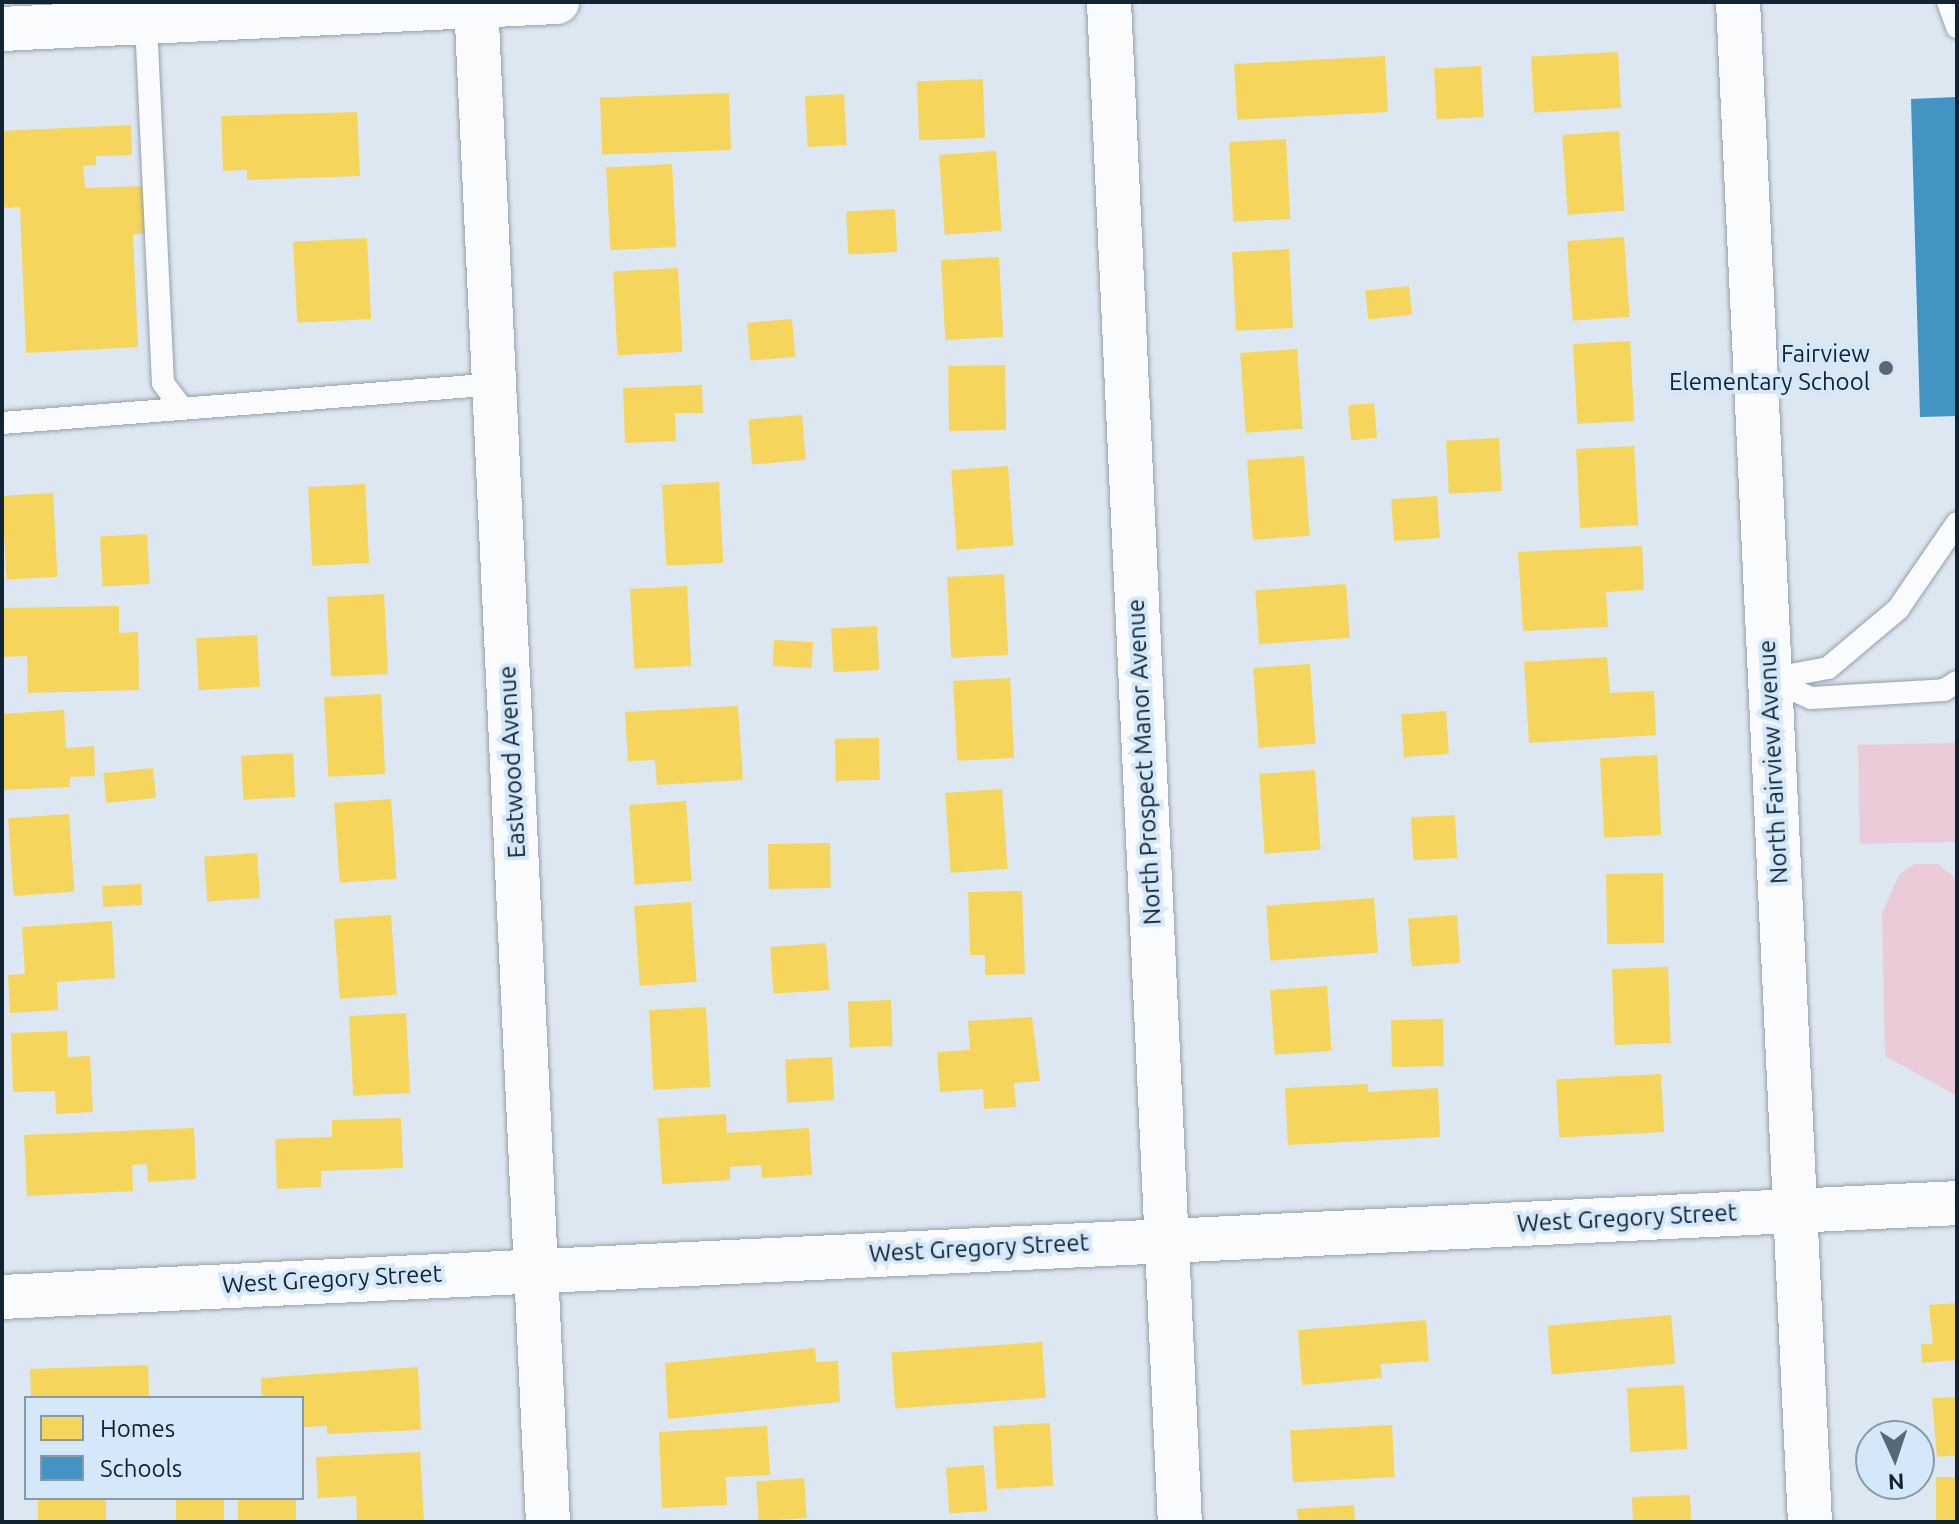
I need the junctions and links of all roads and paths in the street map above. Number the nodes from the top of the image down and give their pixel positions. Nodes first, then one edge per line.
1 (557, 2) edge
2 (1109, 2) edge
3 (1738, 2) edge
4 (1948, 2) edge
5 (476, 4) edge
6 (146, 23) junction
7 (1957, 27) edge
8 (2, 29) edge
9 (494, 384) junction
10 (179, 404) junction
11 (2, 423) edge
12 (1957, 523) edge
13 (1769, 679) junction
14 (1957, 682) edge
15 (1957, 1203) edge
16 (1795, 1211) junction
17 (1167, 1239) junction
18 (536, 1268) junction
19 (2, 1297) edge
20 (548, 1522) edge
21 (1180, 1522) edge
22 (1810, 1522) edge

1 - 5 street
2 - 17 street, North Prospect Manor Avenue
3 - 13 street, North Fairview Avenue
4 - 7 lane
5 - 6 street
5 - 9 street, Eastwood Avenue
6 - 8 street
6 - 10 lane
9 - 10 lane
9 - 18 street, Eastwood Avenue
10 - 11 lane
12 - 13 lane
13 - 14 lane
13 - 16 street, North Fairview Avenue
15 - 16 street, West Gregory Street
16 - 17 street, West Gregory Street
16 - 22 street, North Fairview Avenue
17 - 18 street, West Gregory Street
17 - 21 street, North Prospect Manor Avenue
18 - 19 street, West Gregory Street
18 - 20 street, Eastwood Avenue

